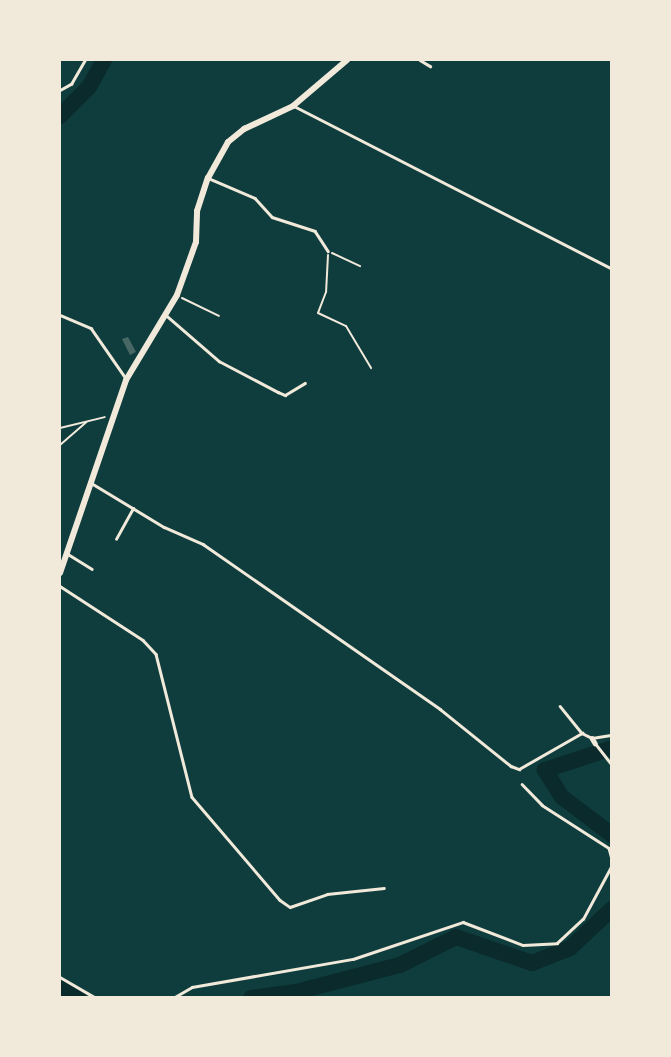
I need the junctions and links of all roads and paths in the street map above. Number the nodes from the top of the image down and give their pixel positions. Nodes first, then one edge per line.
1 (85, 60) edge
2 (347, 60) edge
3 (419, 60) edge
4 (430, 66) dead end
5 (60, 90) edge
6 (293, 106) junction
7 (208, 178) junction
8 (328, 251) junction
9 (360, 266) dead end
10 (611, 269) edge
11 (177, 295) junction
12 (60, 315) edge
13 (167, 316) junction
14 (219, 316) dead end
15 (371, 368) dead end
16 (126, 380) junction
17 (305, 383) dead end
18 (111, 417) junction
19 (90, 419) junction
20 (60, 428) edge
21 (60, 445) edge
22 (90, 482) junction
23 (133, 508) junction
24 (116, 539) dead end
25 (66, 553) junction
26 (92, 569) dead end
27 (60, 573) edge
28 (60, 586) edge
29 (560, 706) dead end
30 (582, 733) junction
31 (611, 735) edge
32 (593, 741) junction
33 (611, 765) edge
34 (522, 784) dead end
35 (611, 859) edge
36 (611, 864) edge
37 (384, 888) dead end
38 (60, 977) edge
39 (96, 998) edge
40 (173, 998) edge

1 - 5 lane
2 - 6 street
3 - 4 lane
6 - 7 street
6 - 10 lane
7 - 8 lane
7 - 11 street
8 - 9 path
8 - 15 path
11 - 13 street
11 - 14 path
12 - 16 lane
13 - 16 street
13 - 17 lane
16 - 18 street
18 - 19 path
18 - 22 street
19 - 20 path
19 - 21 path
22 - 23 lane
22 - 25 street
23 - 24 lane
23 - 30 lane
25 - 26 lane
25 - 27 street
28 - 37 lane
29 - 30 lane
30 - 32 lane
31 - 32 lane
32 - 33 lane
34 - 35 lane
36 - 40 lane
38 - 39 lane

